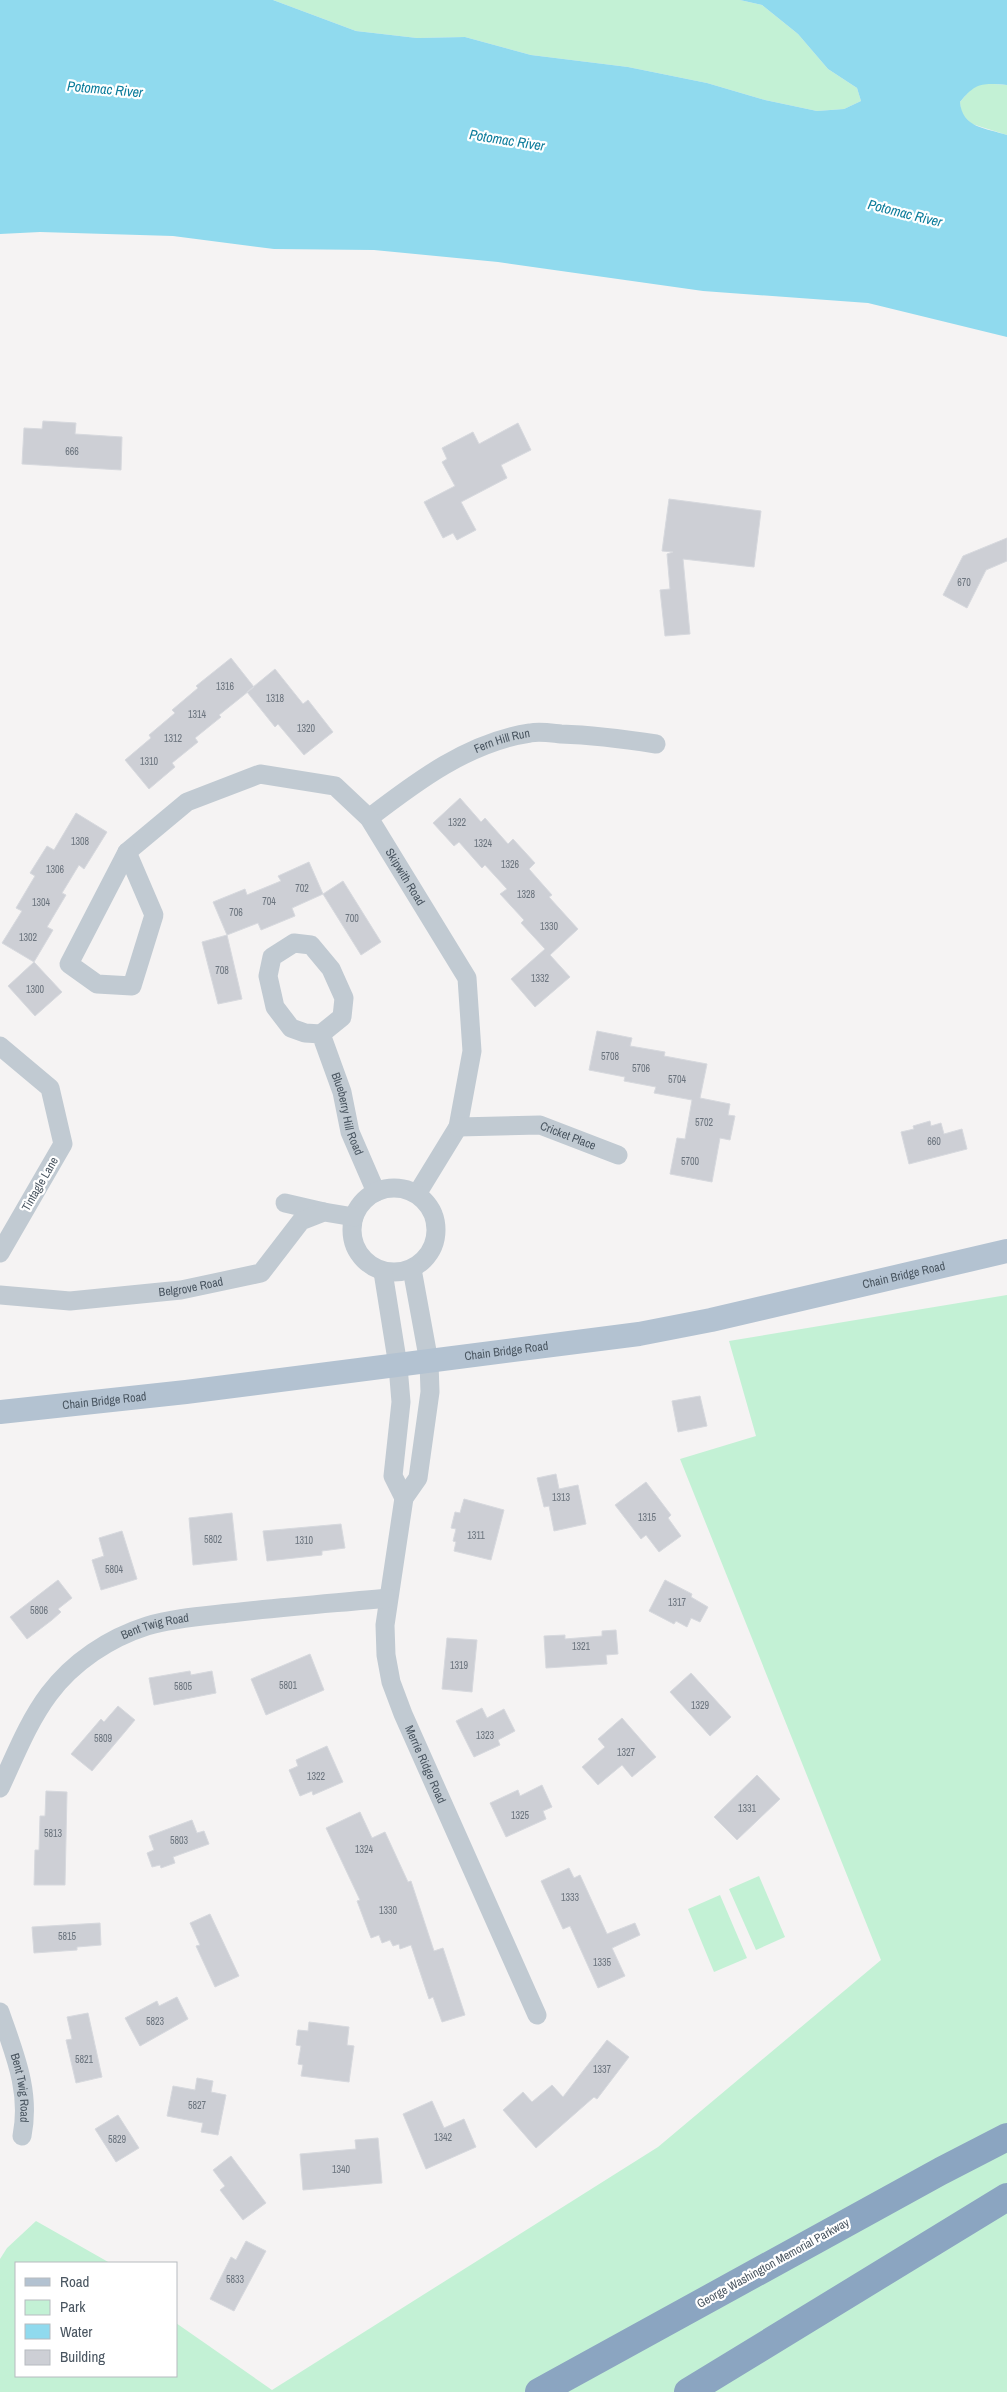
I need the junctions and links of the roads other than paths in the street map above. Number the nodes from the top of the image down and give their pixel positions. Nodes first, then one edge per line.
1 (656, 744) dead end
2 (369, 818) junction
3 (127, 852) junction
4 (321, 1034) junction
5 (0, 1046) edge
6 (458, 1127) junction
7 (618, 1155) dead end
8 (376, 1192) junction
9 (417, 1194) junction
10 (285, 1203) dead end
11 (324, 1212) junction
12 (354, 1217) junction
13 (1007, 1252) edge
14 (0, 1253) edge
15 (412, 1269) junction
16 (383, 1272) junction
17 (0, 1295) edge
18 (429, 1362) junction
19 (398, 1366) junction
20 (0, 1412) edge
21 (404, 1498) junction
22 (388, 1598) junction
23 (0, 1788) edge
24 (0, 2012) edge
25 (537, 2015) dead end
26 (22, 2136) dead end
27 (1007, 2137) edge
28 (1007, 2197) edge
29 (539, 2392) edge
30 (688, 2392) edge

1 - 2 street, Fern Hill Run
2 - 3 street, Skipwith Road
2 - 6 street, Skipwith Road
3 - 3 street, Skipwith Road
4 - 4 street
4 - 8 street, Blueberry Hill Road
5 - 14 street, Tintagle Lane
6 - 7 street, Cricket Place
6 - 9 street, Skipwith Road
8 - 9 street
8 - 12 street
9 - 15 street
10 - 11 street
11 - 12 street
11 - 17 street, Belgrove Road
12 - 16 street
13 - 18 main road, Chain Bridge Road
15 - 16 street
15 - 18 street, Merrie Ridge Road
16 - 19 street
18 - 19 main road, Chain Bridge Road
18 - 21 street, Merrie Ridge Road
19 - 20 main road, Chain Bridge Road
19 - 21 street
21 - 22 street, Merrie Ridge Road
22 - 23 street, Bent Twig Road
22 - 25 street, Merrie Ridge Road
24 - 26 street, Bent Twig Road
27 - 29 highway, George Washington Memorial Parkway
28 - 30 highway

